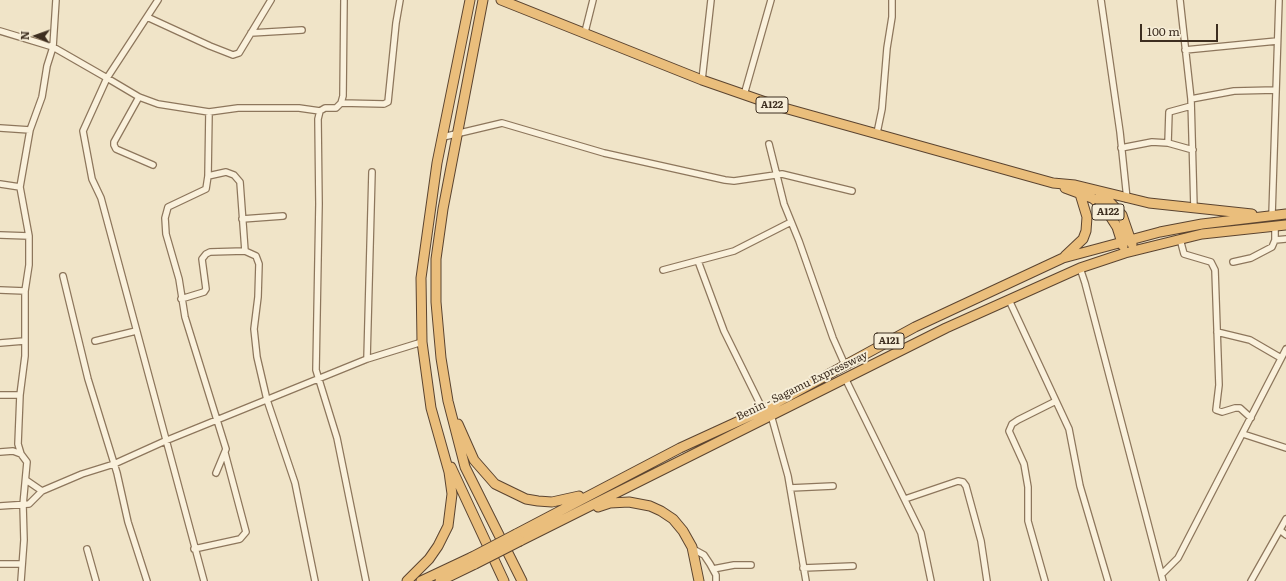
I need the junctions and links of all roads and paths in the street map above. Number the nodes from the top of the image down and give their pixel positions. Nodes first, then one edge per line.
1 (56, 0) edge
2 (158, 0) edge
3 (271, 0) edge
4 (344, 0) edge
5 (400, 0) edge
6 (501, 0) edge
7 (593, 0) edge
8 (711, 0) edge
9 (771, 0) edge
10 (892, 0) edge
11 (1101, 0) edge
12 (1180, 0) edge
13 (1279, 0) edge
14 (469, 2) edge
15 (482, 4) edge
16 (147, 17) junction
17 (302, 30) dead end
18 (0, 31) edge
19 (584, 32) junction
20 (251, 33) junction
21 (1277, 41) junction
22 (53, 47) junction
23 (1185, 50) junction
24 (107, 78) junction
25 (702, 80) junction
26 (1276, 90) junction
27 (744, 95) junction
28 (139, 97) junction
29 (1191, 99) junction
30 (342, 103) junction
31 (1191, 106) junction
32 (320, 111) junction
33 (209, 112) junction
34 (0, 128) edge
35 (30, 130) junction
36 (877, 132) junction
37 (457, 134) junction
38 (443, 137) junction
39 (1168, 143) junction
40 (769, 144) dead end
41 (1121, 148) junction
42 (1193, 150) junction
43 (153, 165) dead end
44 (372, 172) dead end
45 (776, 174) junction
46 (208, 176) junction
47 (1053, 183) junction
48 (0, 184) edge
49 (20, 187) junction
50 (852, 191) dead end
51 (1095, 191) junction
52 (1080, 194) junction
53 (1127, 198) junction
54 (1194, 208) junction
55 (1286, 214) edge
56 (1267, 215) junction
57 (283, 216) dead end
58 (242, 219) junction
59 (791, 222) junction
60 (1286, 224) edge
61 (1274, 226) junction
62 (0, 235) edge
63 (29, 236) junction
64 (1131, 239) junction
65 (1180, 239) junction
66 (1286, 239) edge
67 (1275, 240) junction
68 (1121, 242) junction
69 (245, 251) junction
70 (1129, 251) junction
71 (1064, 258) junction
72 (698, 261) junction
73 (1233, 262) dead end
74 (1080, 268) junction
75 (662, 270) dead end
76 (63, 276) dead end
77 (0, 290) edge
78 (25, 291) junction
79 (182, 299) junction
80 (1009, 300) junction
81 (136, 331) junction
82 (1217, 332) junction
83 (24, 341) junction
84 (95, 341) dead end
85 (422, 342) junction
86 (0, 343) edge
87 (1286, 349) edge
88 (1281, 358) junction
89 (367, 359) junction
90 (845, 365) junction
91 (844, 378) junction
92 (319, 379) junction
93 (0, 395) edge
94 (20, 395) junction
95 (267, 400) junction
96 (448, 401) junction
97 (1056, 401) junction
98 (767, 413) junction
99 (1251, 418) junction
100 (216, 420) junction
101 (1243, 434) junction
102 (165, 441) junction
103 (441, 442) junction
104 (1286, 448) edge
105 (0, 452) edge
106 (225, 453) junction
107 (21, 454) junction
108 (114, 464) junction
109 (216, 473) dead end
110 (26, 480) junction
111 (618, 481) junction
112 (833, 486) dead end
113 (790, 488) junction
114 (42, 491) junction
115 (905, 499) junction
116 (23, 505) junction
117 (0, 506) edge
118 (568, 517) junction
119 (1286, 519) edge
120 (1280, 530) junction
121 (1286, 535) edge
122 (518, 538) junction
123 (87, 549) dead end
124 (194, 549) junction
125 (693, 549) junction
126 (474, 561) junction
127 (0, 564) edge
128 (22, 564) junction
129 (751, 565) dead end
130 (853, 566) dead end
131 (803, 568) junction
132 (714, 569) junction
133 (1162, 574) junction
134 (21, 581) edge
135 (96, 581) edge
136 (147, 581) edge
137 (204, 581) edge
138 (315, 581) edge
139 (366, 581) edge
140 (407, 581) edge
141 (421, 581) edge
142 (440, 581) edge
143 (504, 581) edge
144 (522, 581) edge
145 (699, 581) edge
146 (716, 581) edge
147 (806, 581) edge
148 (931, 581) edge
149 (987, 581) edge
150 (1045, 581) edge
151 (1108, 581) edge
152 (1163, 581) edge
153 (1251, 581) edge

1 - 22 street
2 - 16 street
3 - 20 street
4 - 30 street
5 - 30 street
6 - 19 highway, A122
7 - 19 street
8 - 25 street
9 - 27 street
10 - 36 street
11 - 41 street
12 - 23 street
13 - 21 street
14 - 38 highway
15 - 37 highway
16 - 20 street
16 - 24 street
17 - 20 street
18 - 22 street
19 - 25 highway, A122
21 - 23 street
21 - 26 street
22 - 24 street
22 - 35 street
23 - 29 street
24 - 28 street
24 - 81 street
25 - 27 highway, A122
26 - 29 street
26 - 56 street
27 - 36 highway, A122
28 - 33 street
28 - 43 street
29 - 31 street
30 - 32 street
31 - 39 street
31 - 42 street
32 - 33 street
32 - 92 street
33 - 46 street
34 - 35 street
35 - 49 street
36 - 47 highway, A122
37 - 38 street
37 - 45 street
37 - 96 highway
38 - 85 highway
39 - 41 street
39 - 42 street
40 - 45 street
41 - 53 street
42 - 54 street
44 - 89 street
45 - 50 street
45 - 59 street
46 - 58 street
46 - 79 street
47 - 51 highway, A122
47 - 52 highway, A122
48 - 49 street
49 - 63 street
51 - 53 highway
51 - 64 highway, A122
52 - 68 highway, A122
52 - 71 highway
53 - 54 highway
54 - 56 highway
55 - 56 highway, A121
56 - 64 highway, A121
57 - 58 street
58 - 69 street
59 - 72 street
59 - 90 street
60 - 61 highway, Benin - Sagamu Expressway / A121
61 - 65 highway, Benin - Sagamu Expressway / A121
61 - 67 street
62 - 63 street
63 - 78 street
64 - 68 highway, A121
64 - 70 highway, A122
65 - 70 highway, Benin - Sagamu Expressway / A121
65 - 82 street
66 - 67 street
67 - 73 street
68 - 70 highway, A122
68 - 71 highway, A121
69 - 79 street
69 - 95 street
70 - 74 highway, Benin - Sagamu Expressway / A121
71 - 90 highway, A121
72 - 75 street
72 - 98 street
74 - 80 highway, Benin - Sagamu Expressway / A121
74 - 133 street
76 - 108 street
77 - 78 street
78 - 83 street
79 - 100 street
80 - 91 highway, Benin - Sagamu Expressway / A121
80 - 97 street
81 - 84 street
81 - 102 street
82 - 88 street
82 - 99 street
83 - 86 street
83 - 94 street
85 - 89 street
85 - 103 highway
87 - 88 street
88 - 99 street
89 - 92 street
90 - 98 highway, A121
91 - 98 highway, Benin - Sagamu Expressway / A121
91 - 115 street
92 - 95 street
92 - 139 street
93 - 94 street
94 - 107 street
95 - 100 street
95 - 138 street
96 - 111 highway
96 - 144 highway
97 - 150 street
97 - 151 street
98 - 111 highway, A121
98 - 113 street
98 - 118 highway, Benin - Sagamu Expressway / A121
99 - 101 street
100 - 102 street
100 - 106 street
101 - 104 street
101 - 133 street
102 - 108 street
102 - 124 street
103 - 140 highway
103 - 143 highway
105 - 107 street
106 - 109 street
106 - 124 street
107 - 110 street
108 - 114 street
108 - 136 street
110 - 114 street
110 - 116 street
111 - 122 highway, A121
112 - 113 street
113 - 131 street
114 - 116 street
115 - 148 street
115 - 149 street
116 - 117 street
116 - 128 street
118 - 122 highway, Benin - Sagamu Expressway / A121
118 - 125 highway
119 - 120 street
120 - 121 street
120 - 153 street
122 - 126 highway, A121, bridge
123 - 135 street
124 - 137 street
125 - 132 street
125 - 145 highway
126 - 141 highway
126 - 142 highway
127 - 128 street
128 - 134 street
129 - 132 street
130 - 131 street
131 - 147 street
132 - 146 street
133 - 152 street

